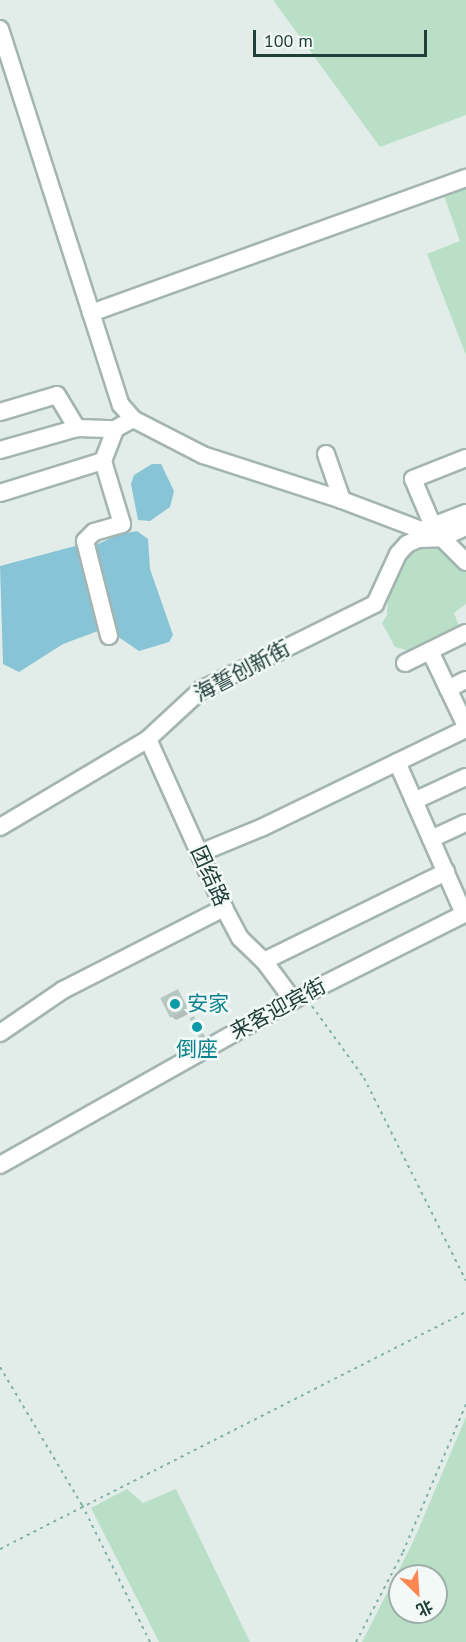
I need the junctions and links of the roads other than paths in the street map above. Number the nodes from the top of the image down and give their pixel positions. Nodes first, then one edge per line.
1 (0, 29) edge
2 (466, 178) edge
3 (91, 313) junction
4 (0, 412) edge
5 (133, 419) junction
6 (77, 428) junction
7 (115, 429) junction
8 (0, 450) edge
9 (326, 454) dead end
10 (466, 458) edge
11 (103, 461) junction
12 (0, 493) edge
13 (342, 500) junction
14 (466, 513) edge
15 (382, 515) junction
16 (466, 527) edge
17 (432, 531) junction
18 (398, 554) junction
19 (466, 562) edge
20 (466, 633) edge
21 (109, 636) dead end
22 (430, 651) junction
23 (405, 663) dead end
24 (466, 680) edge
25 (448, 689) junction
26 (466, 728) edge
27 (148, 739) junction
28 (398, 762) junction
29 (466, 777) edge
30 (414, 801) junction
31 (466, 823) edge
32 (1, 825) edge
33 (431, 839) junction
34 (200, 853) junction
35 (446, 872) junction
36 (224, 908) junction
37 (465, 913) edge
38 (264, 961) junction
39 (298, 997) junction
40 (0, 1033) edge
41 (0, 1165) edge

1 - 3 street
2 - 3 street
3 - 5 street
4 - 6 street
5 - 7 street
5 - 13 street
6 - 7 street
6 - 8 street
7 - 11 street
9 - 13 street
10 - 17 street
11 - 12 street
11 - 21 street
13 - 15 street
14 - 17 street
15 - 17 street
15 - 18 street
16 - 17 street
17 - 18 street
17 - 19 street
18 - 27 street, 海誓创新街
20 - 22 street
22 - 23 street
22 - 25 street
24 - 25 street
25 - 26 street
26 - 28 street
27 - 32 street, 海誓创新街
27 - 34 street, 团结路
28 - 30 street
28 - 34 street
29 - 30 street
30 - 33 street
31 - 33 street
33 - 35 street
34 - 36 street, 团结路
35 - 37 street
35 - 38 street
36 - 38 street, 团结路
36 - 40 street
37 - 39 street, 来客迎宾街
38 - 39 street, 团结路
39 - 41 street, 来客迎宾街

